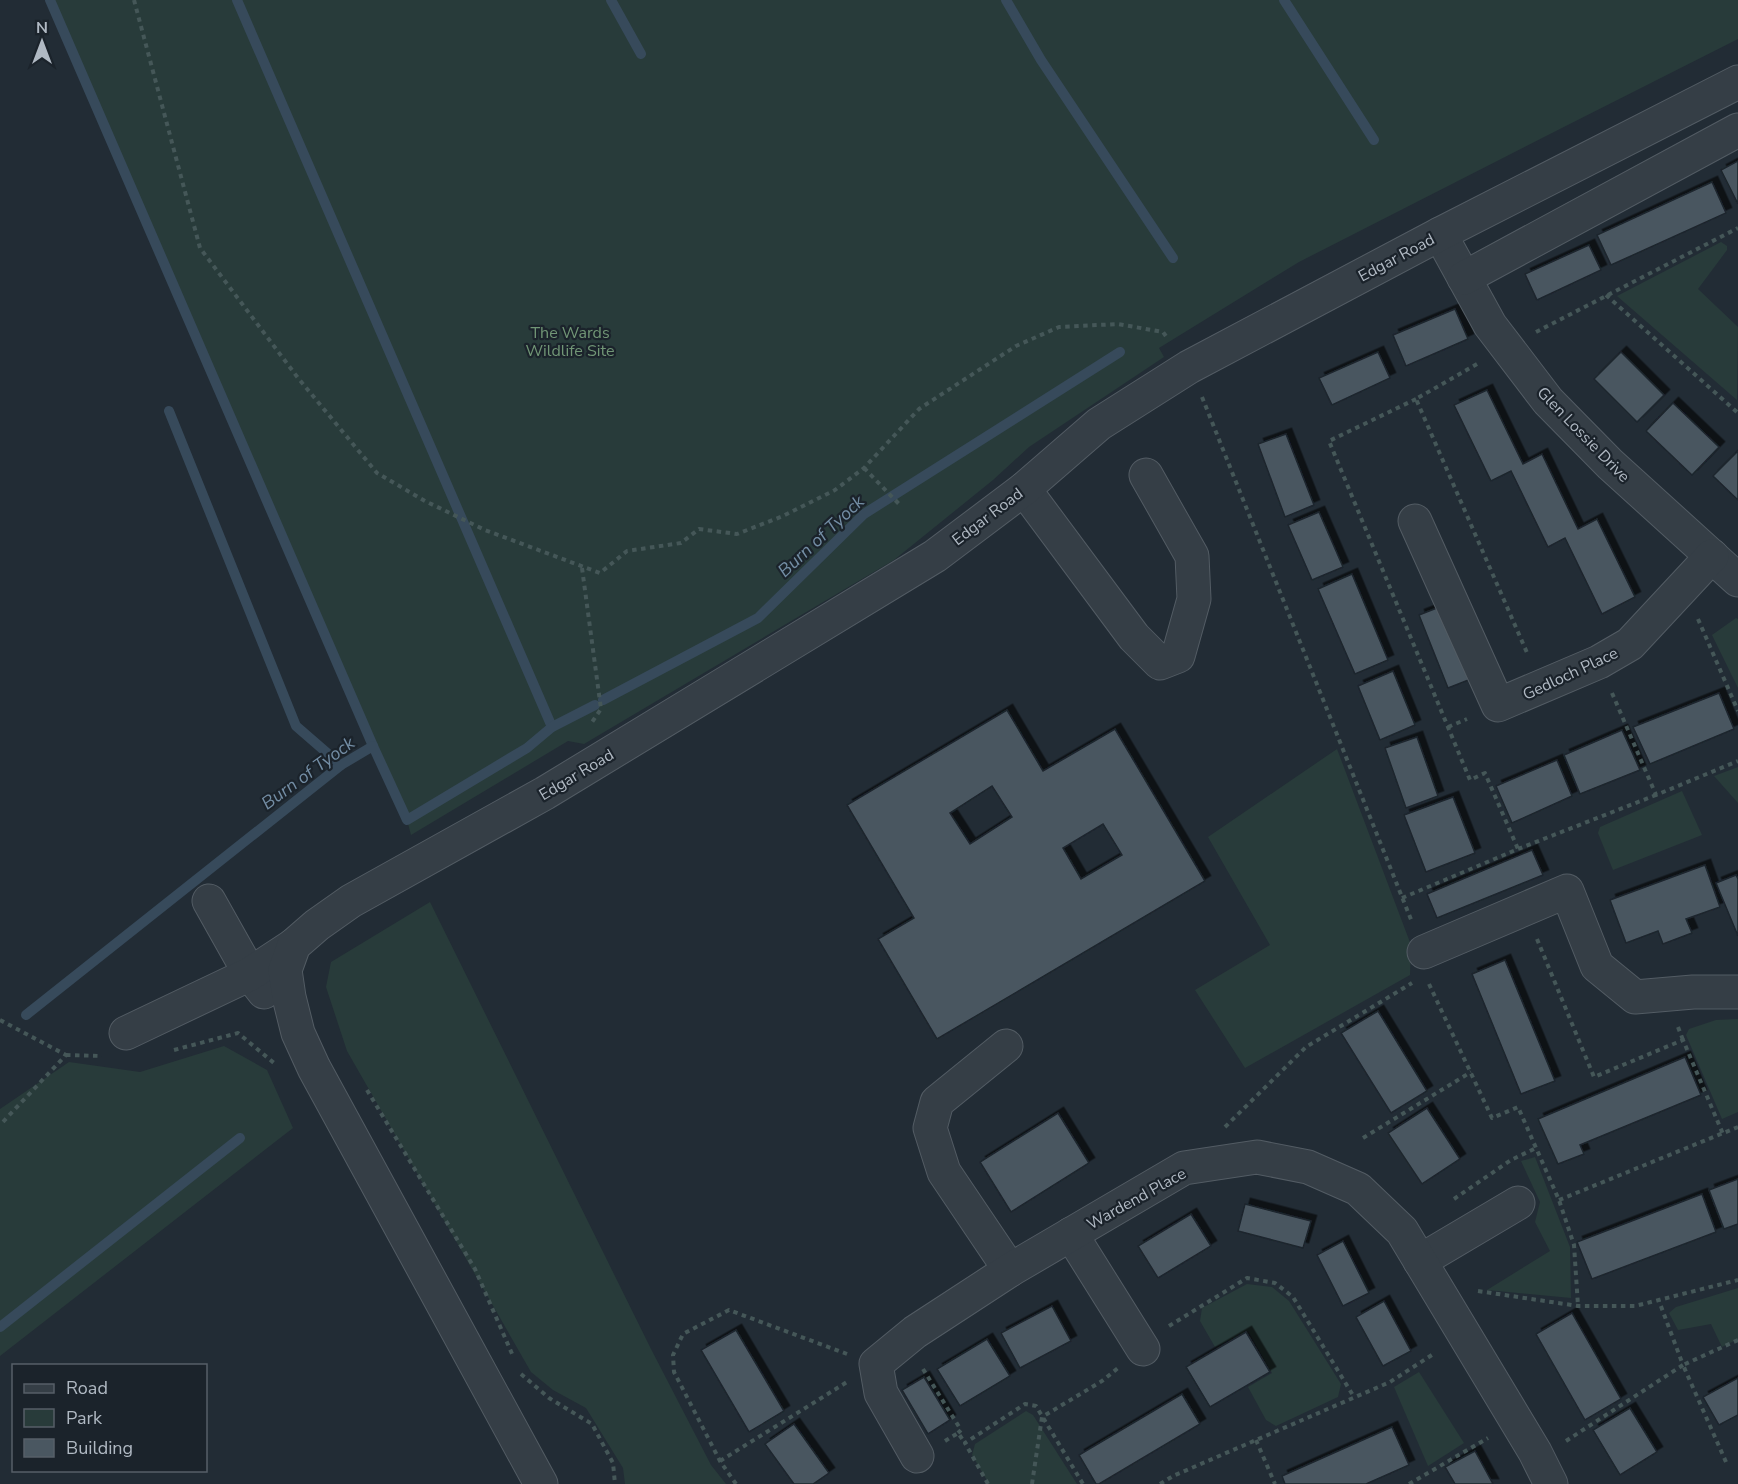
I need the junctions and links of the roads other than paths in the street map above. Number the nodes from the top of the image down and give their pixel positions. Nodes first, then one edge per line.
1 (1738, 82) edge
2 (1738, 130) edge
3 (1440, 234) junction
4 (1464, 278) junction
5 (1146, 475) dead end
6 (1024, 489) junction
7 (1415, 521) dead end
8 (1712, 556) junction
9 (1738, 580) edge
10 (209, 902) dead end
11 (294, 945) junction
12 (1425, 964) road end
13 (250, 974) junction
14 (1738, 993) edge
15 (298, 1033) junction
16 (119, 1045) road end
17 (1006, 1046) dead end
18 (1518, 1203) dead end
19 (1071, 1234) junction
20 (1010, 1270) junction
21 (1428, 1274) junction
22 (1143, 1349) road end
23 (917, 1456) dead end
24 (541, 1484) edge
25 (1551, 1484) edge

1 - 3 street, Edgar Road
2 - 4 street
3 - 4 street, Glen Lossie Drive
3 - 6 street, Edgar Road
4 - 8 street, Glen Lossie Drive
5 - 6 street
6 - 11 street, Edgar Road
7 - 8 street, Gedloch Place
8 - 9 street, Glen Lossie Drive
10 - 13 street
11 - 13 street, Edgar Road
11 - 15 street
12 - 14 street
13 - 15 street
13 - 16 street, Edgar Road
15 - 24 street
17 - 20 street
18 - 21 street
19 - 20 street, Wardend Place
19 - 21 street, Wardend Place
19 - 22 street
20 - 23 street, Wardend Place
21 - 25 street, Wardend Place

